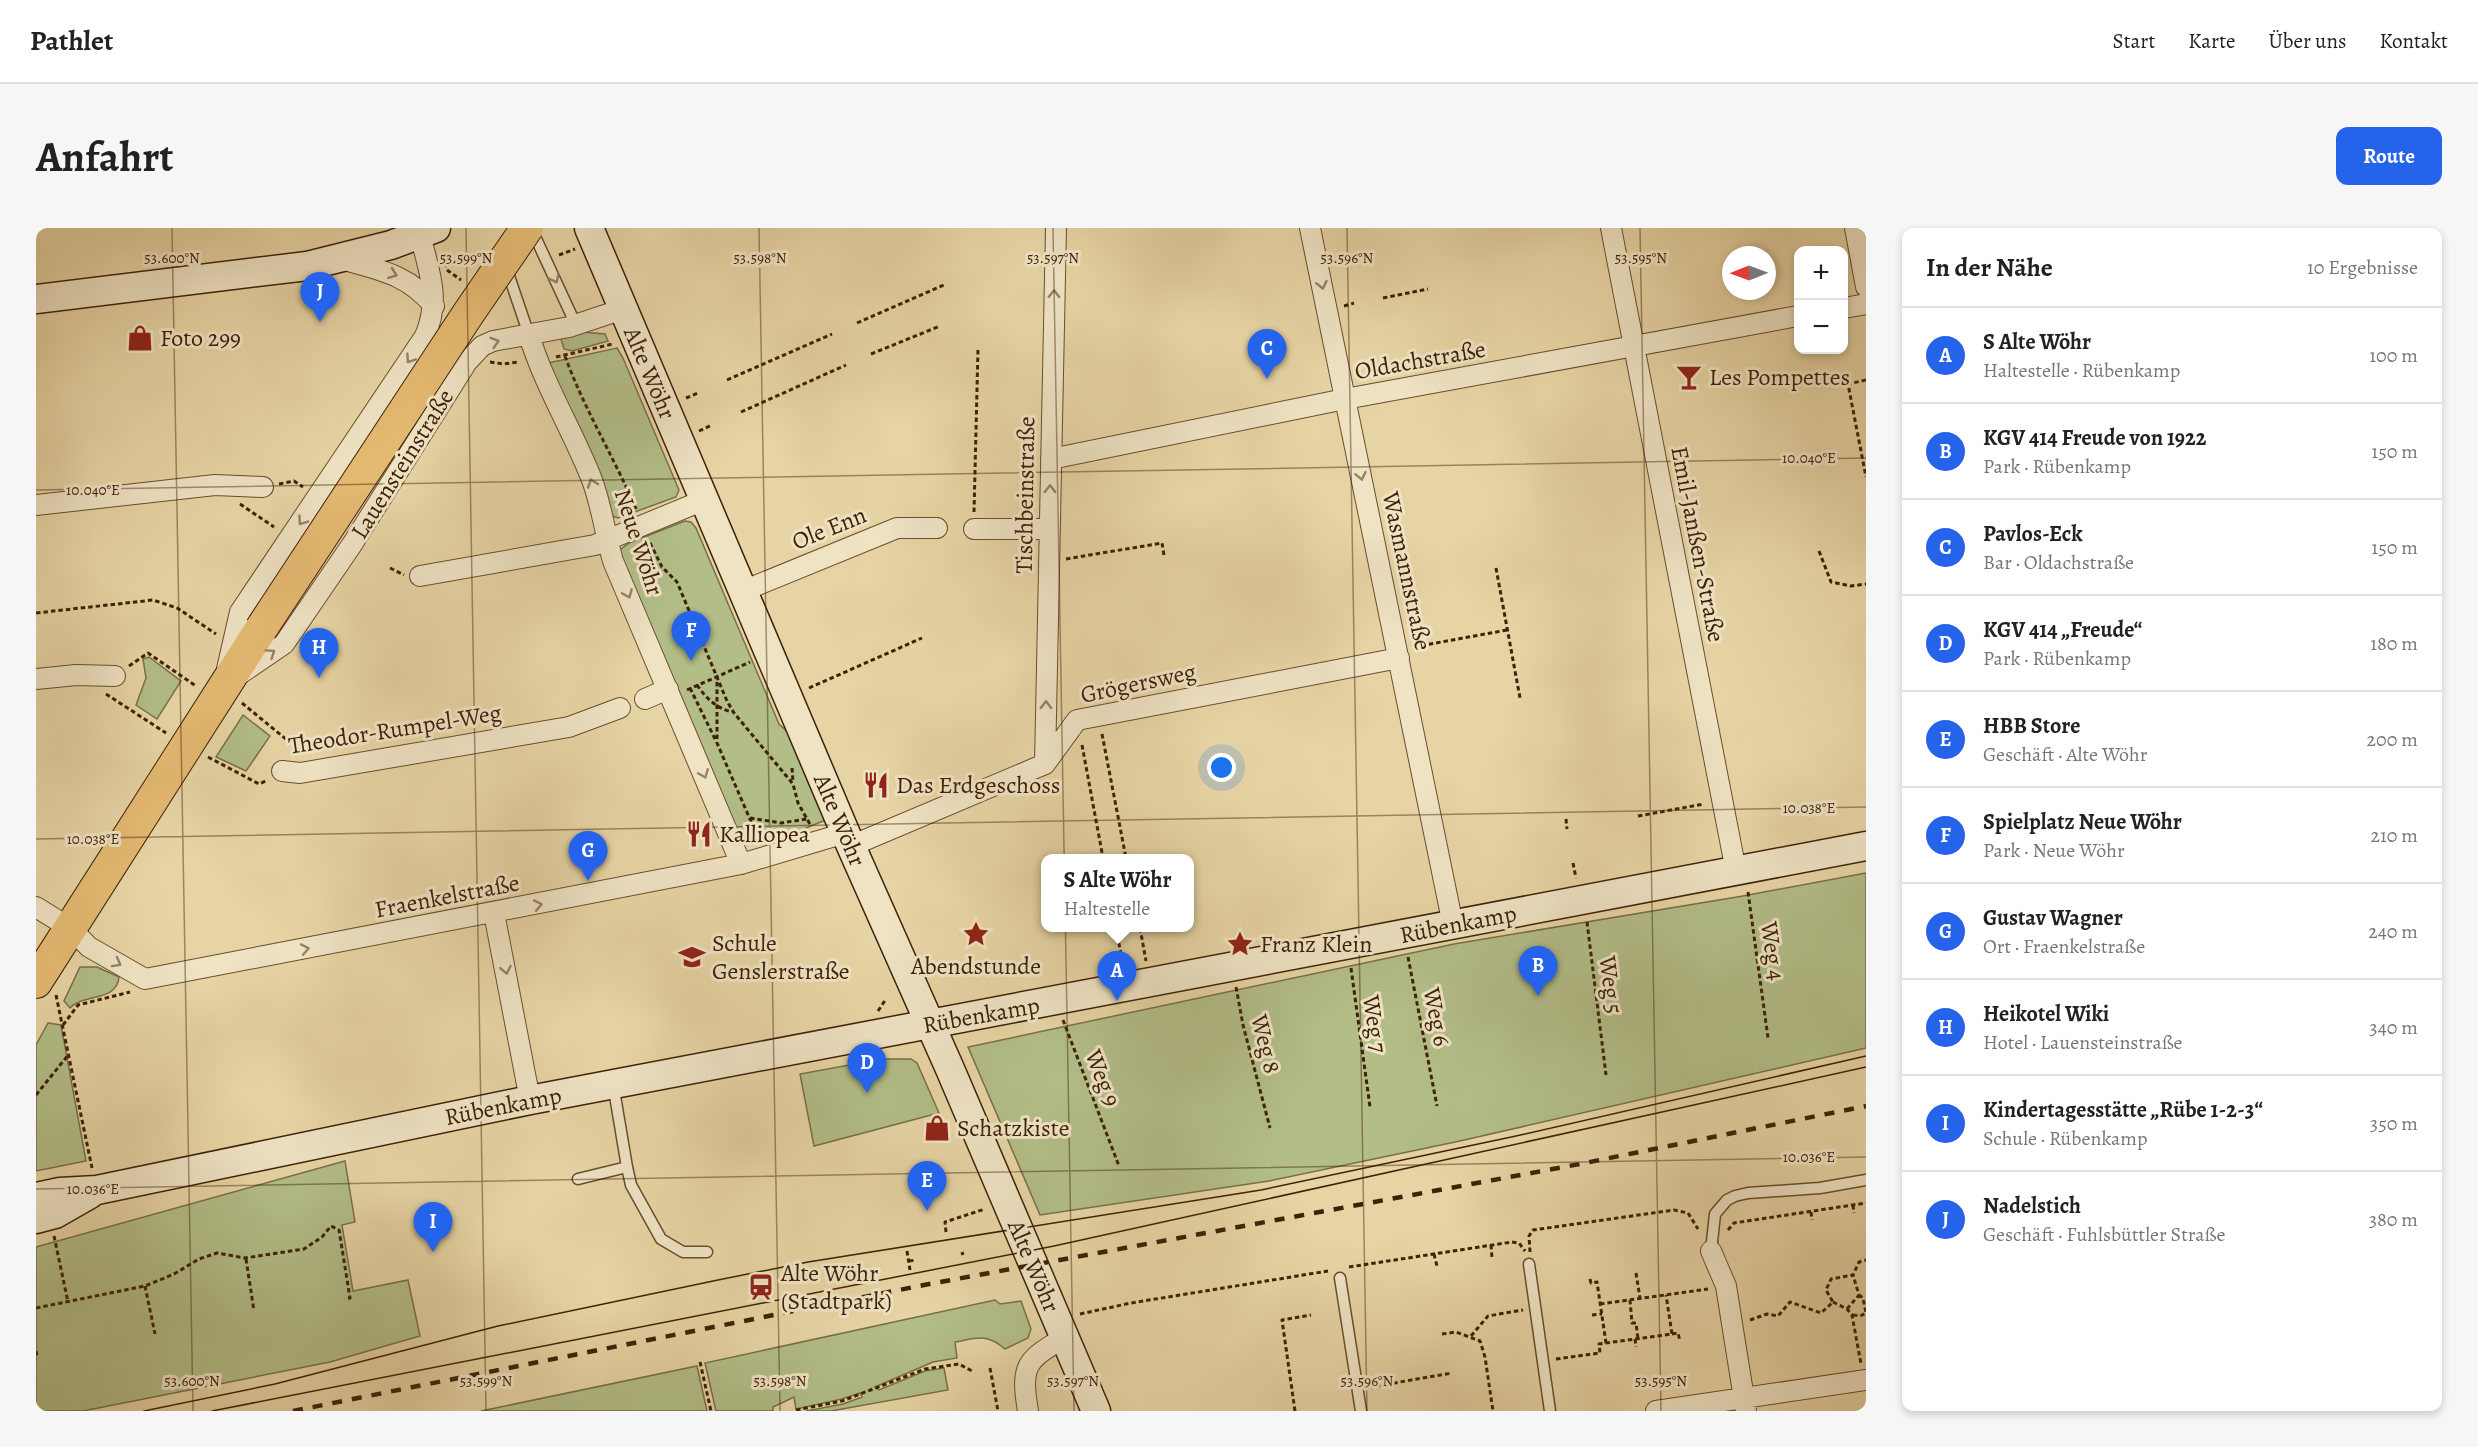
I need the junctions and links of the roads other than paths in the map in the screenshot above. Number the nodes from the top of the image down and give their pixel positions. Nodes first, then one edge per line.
1 (529, 228) edge
2 (1056, 228) edge
3 (1310, 228) edge
4 (1611, 228) edge
5 (1855, 228) edge
6 (428, 231) edge
7 (591, 235) edge
8 (341, 259) junction
9 (1866, 287) edge
10 (36, 299) edge
11 (1866, 304) edge
12 (434, 306) junction
13 (1848, 307) edge
14 (623, 309) junction
15 (1794, 317) edge
16 (483, 318) dead end
17 (576, 325) junction
18 (529, 335) junction
19 (1634, 346) junction
20 (1345, 399) junction
21 (1051, 459) junction
22 (263, 487) road end
23 (704, 500) junction
24 (36, 505) edge
25 (937, 528) dead end
26 (974, 529) road end
27 (1050, 529) junction
28 (607, 540) junction
29 (420, 576) dead end
30 (743, 591) junction
31 (1398, 654) junction
32 (116, 676) road end
33 (36, 679) edge
34 (676, 691) junction
35 (219, 693) junction
36 (645, 699) dead end
37 (620, 708) dead end
38 (1045, 764) junction
39 (282, 771) road end
40 (839, 840) junction
41 (1866, 846) edge
42 (741, 864) junction
43 (1740, 870) junction
44 (36, 907) edge
45 (494, 913) junction
46 (1454, 925) junction
47 (70, 928) junction
48 (43, 971) edge
49 (930, 1024) junction
50 (613, 1084) junction
51 (530, 1100) junction
52 (627, 1167) junction
53 (578, 1179) dead end
54 (1866, 1180) edge
55 (42, 1210) edge
56 (1711, 1251) joint
57 (707, 1252) dead end
58 (1529, 1264) road end
59 (1340, 1278) dead end
60 (1065, 1337) junction
61 (1865, 1380) edge
62 (1745, 1404) edge
63 (1028, 1411) edge
64 (1096, 1411) edge
65 (1361, 1411) edge
66 (1550, 1411) edge
67 (1656, 1411) edge

1 -> 17 lane
1 - 35 main road, Lauensteinstraße, bridge
21 -> 2 street, Tischbeinstraße
3 -> 20 street, Wasmannstraße
4 - 19 street, Emil-Janßen-Straße
5 - 9 street
6 - 8 street
6 - 12 street, Lauensteinstraße
7 - 14 street, Alte Wöhr
8 - 10 street
8 -> 12 street
11 - 13 street
12 -> 35 street, Lauensteinstraße
14 - 17 street, Lauensteinstraße
14 - 23 street, Alte Wöhr
15 - 19 street, Oldachstraße
16 - 18 lane
17 - 18 street, Lauensteinstraße
28 -> 18 street, Neue Wöhr
35 -> 18 street, Lauensteinstraße
19 - 20 street, Oldachstraße
19 - 43 street, Emil-Janßen-Straße
20 - 21 street, Oldachstraße
20 -> 31 street, Wasmannstraße
27 -> 21 street, Tischbeinstraße
22 - 24 street
23 - 28 street
23 - 30 street, Alte Wöhr
25 - 30 street, Ole Enn
26 - 27 street
38 -> 27 street, Tischbeinstraße
28 - 29 street
28 -> 34 street, Neue Wöhr
30 - 40 street, Alte Wöhr
31 - 38 street, Grögersweg
31 - 46 street, Wasmannstraße
32 - 33 street
34 - 36 street
34 -> 42 street, Neue Wöhr
35 - 47 main road, Lauensteinstraße
37 - 39 street, Theodor-Rumpel-Weg
38 - 40 street
40 - 42 street, Fraenkelstraße
40 - 49 street, Alte Wöhr
41 - 43 street, Rübenkamp
45 -> 42 street, Fraenkelstraße
43 - 46 street, Rübenkamp
44 - 47 street
47 -> 45 street, Fraenkelstraße
45 -> 51 street
46 - 49 street, Rübenkamp
47 - 48 main road, Lauensteinstraße
49 - 50 street, Rübenkamp
49 - 60 street, Alte Wöhr
50 - 51 street, Rübenkamp
50 - 52 lane
51 - 55 street, Rübenkamp
52 - 53 lane
52 - 57 lane
54 - 56 lane
56 - 62 street
58 - 66 lane
59 - 65 lane
60 - 63 street
60 - 64 street, Alte Wöhr
61 - 62 street
62 - 67 street

